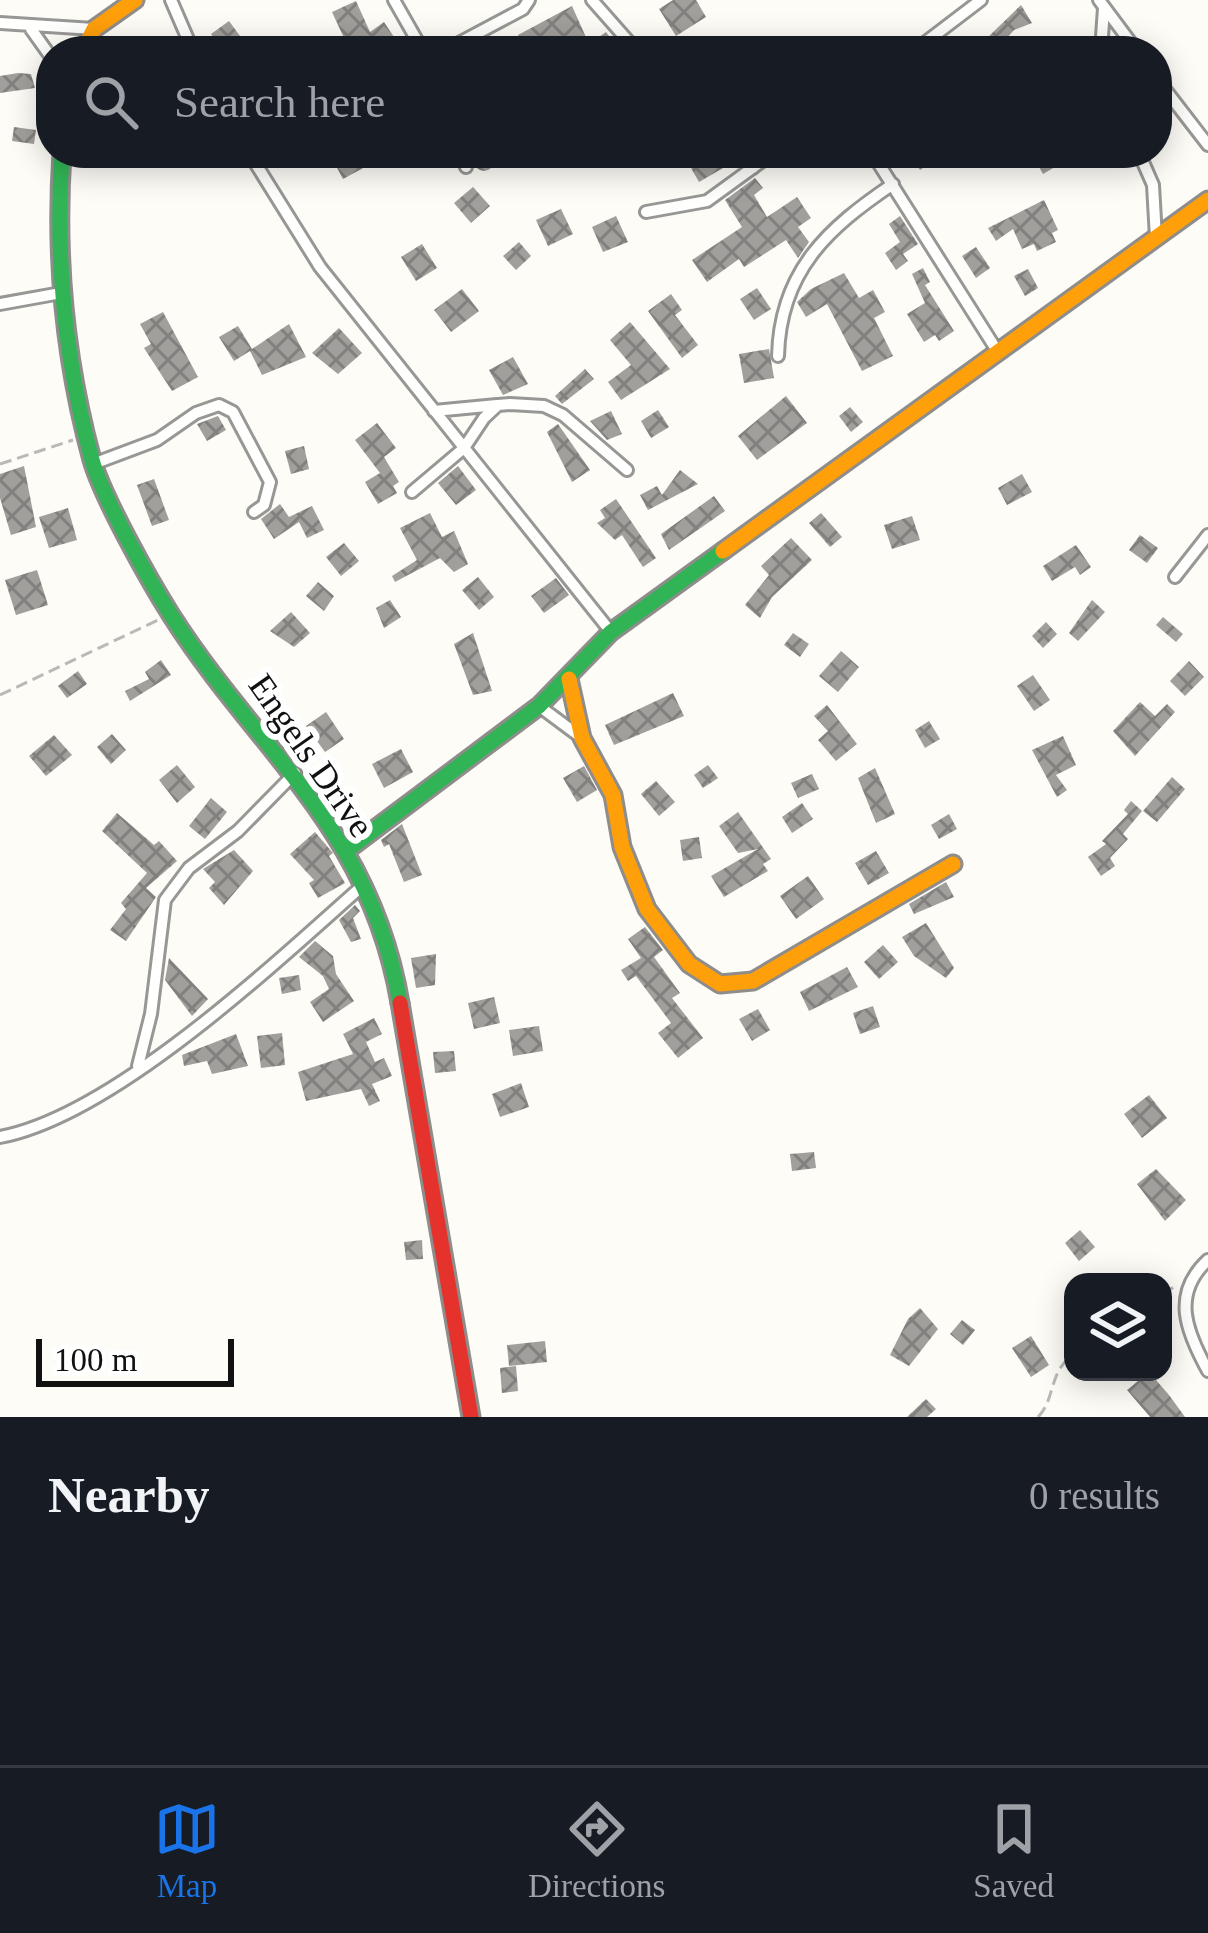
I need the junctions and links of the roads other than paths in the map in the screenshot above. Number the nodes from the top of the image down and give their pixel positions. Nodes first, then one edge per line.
1 (135, 0) edge
2 (171, 0) edge
3 (394, 0) edge
4 (529, 0) edge
5 (592, 0) edge
6 (981, 0) edge
7 (1102, 4) edge
8 (0, 23) edge
9 (31, 29) junction
10 (94, 29) junction
11 (36, 36) edge
12 (90, 36) edge
13 (187, 36) edge
14 (414, 36) edge
15 (473, 36) edge
16 (624, 36) edge
17 (934, 36) edge
18 (1101, 36) edge
19 (1126, 36) edge
20 (1172, 99) edge
21 (1208, 145) edge
22 (61, 168) edge
23 (258, 168) edge
24 (753, 168) edge
25 (882, 168) edge
26 (1146, 168) edge
27 (893, 184) junction
28 (1208, 200) edge
29 (646, 212) dead end
30 (1156, 241) junction
31 (62, 293) junction
32 (0, 304) edge
33 (996, 349) junction
34 (778, 356) dead end
35 (498, 405) junction
36 (434, 411) junction
37 (464, 448) junction
38 (93, 464) junction
39 (627, 470) dead end
40 (412, 492) dead end
41 (254, 512) dead end
42 (1208, 535) edge
43 (1175, 577) dead end
44 (611, 632) junction
45 (569, 679) junction
46 (538, 706) junction
47 (582, 738) junction
48 (295, 773) junction
49 (347, 850) junction
50 (953, 864) dead end
51 (361, 887) junction
52 (138, 1066) junction
53 (0, 1137) edge
54 (1208, 1260) edge
55 (1208, 1371) edge
56 (471, 1416) edge

1 - 10 street
2 - 13 street
3 - 14 street
4 - 15 street
5 - 16 street
6 - 17 street
7 - 18 street
7 - 19 street
8 - 9 street
9 - 10 street
9 - 11 street
10 - 12 street
20 - 21 street
22 - 31 street, Engels Drive
23 - 36 street
24 - 29 street
25 - 27 street
26 - 30 street
27 - 33 street
27 - 34 street
28 - 30 street
30 - 33 street
31 - 32 street
31 - 38 street, Engels Drive
33 - 44 street
35 - 36 street
35 - 37 street
35 - 39 street
36 - 37 street
37 - 40 street
37 - 44 street
38 - 41 street
38 - 48 street, Engels Drive
42 - 43 street
44 - 45 street
45 - 46 street
45 - 47 street
46 - 47 street
46 - 49 street
47 - 50 street
48 - 49 street, Engels Drive
48 - 52 street
49 - 51 street, Engels Drive
51 - 52 street
51 - 56 street, Engels Drive
52 - 53 street
54 - 55 street

